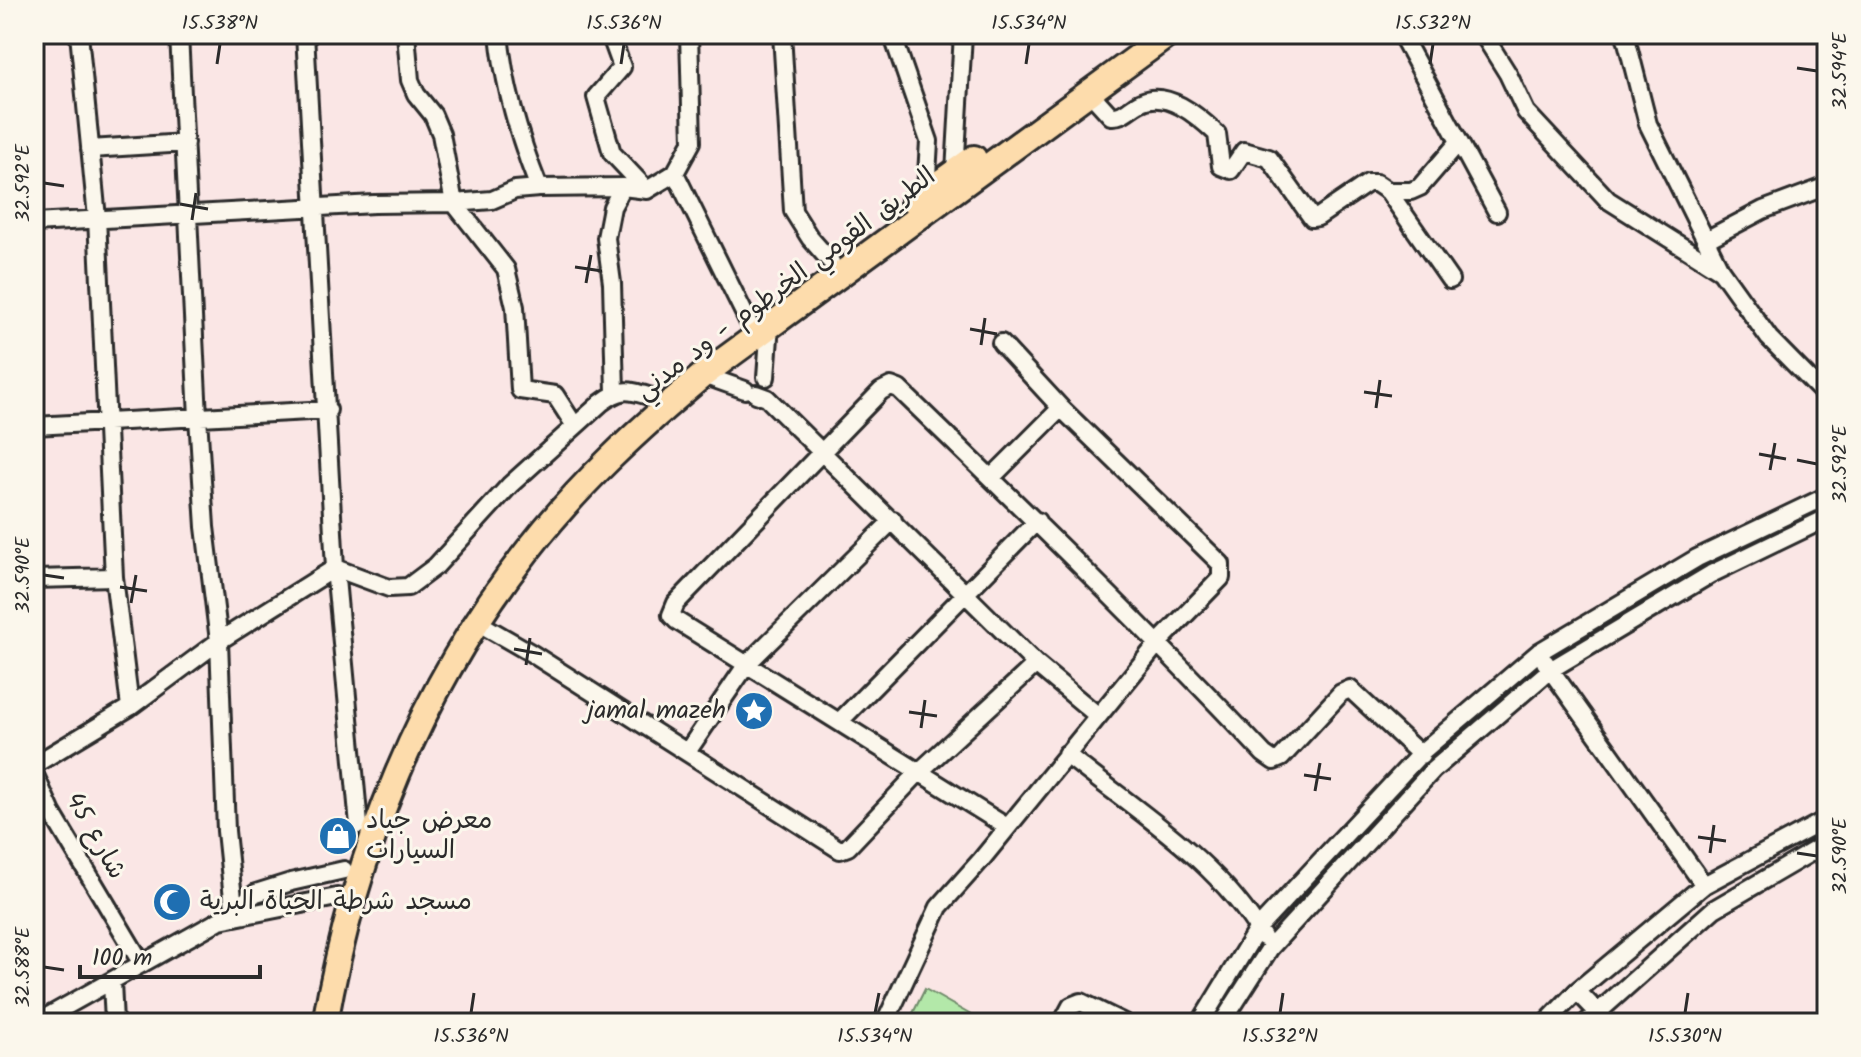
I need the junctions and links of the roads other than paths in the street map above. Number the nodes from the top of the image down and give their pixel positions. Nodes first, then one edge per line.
1 (79, 34) edge
2 (179, 34) edge
3 (305, 34) edge
4 (406, 34) edge
5 (499, 34) edge
6 (610, 34) edge
7 (689, 34) edge
8 (782, 34) edge
9 (892, 34) edge
10 (963, 34) edge
11 (1144, 34) edge
12 (1169, 34) edge
13 (1401, 34) edge
14 (1483, 34) edge
15 (1625, 34) edge
16 (1090, 93) junction
17 (185, 143) junction
18 (1458, 143) junction
19 (90, 149) junction
20 (955, 172) junction
21 (675, 173) junction
22 (1827, 186) edge
23 (623, 187) junction
24 (539, 188) junction
25 (647, 190) junction
26 (1388, 191) junction
27 (926, 192) junction
28 (454, 203) junction
29 (316, 208) junction
30 (1497, 212) dead end
31 (188, 214) junction
32 (97, 218) junction
33 (34, 223) edge
34 (1706, 240) junction
35 (831, 262) junction
36 (1721, 271) junction
37 (1450, 280) dead end
38 (759, 322) junction
39 (1001, 343) dead end
40 (703, 375) junction
41 (760, 389) junction
42 (615, 392) junction
43 (652, 397) junction
44 (1827, 397) edge
45 (1061, 408) junction
46 (328, 410) junction
47 (198, 417) junction
48 (106, 423) junction
49 (34, 426) edge
50 (575, 426) junction
51 (821, 452) junction
52 (991, 478) junction
53 (1827, 496) edge
54 (1827, 518) edge
55 (893, 520) junction
56 (1037, 521) junction
57 (1697, 558) junction
58 (335, 568) junction
59 (114, 577) junction
60 (34, 579) edge
61 (1703, 579) junction
62 (967, 595) junction
63 (477, 622) junction
64 (219, 641) junction
65 (1159, 642) junction
66 (1539, 652) junction
67 (747, 664) junction
68 (1036, 664) junction
69 (1550, 670) junction
70 (130, 707) junction
71 (1097, 715) junction
72 (839, 722) junction
73 (687, 752) junction
74 (1066, 754) junction
75 (1421, 755) junction
76 (34, 765) edge
77 (919, 772) junction
78 (34, 773) edge
79 (1827, 819) edge
80 (359, 825) junction
81 (1007, 827) junction
82 (1827, 843) edge
83 (344, 870) junction
84 (1704, 885) junction
85 (337, 897) junction
86 (234, 908) junction
87 (220, 920) junction
88 (1258, 928) junction
89 (1270, 948) junction
90 (142, 964) junction
91 (112, 982) junction
92 (1577, 991) junction
93 (329, 997) junction
94 (1597, 1019) edge
95 (36, 1023) edge
96 (114, 1023) edge
97 (308, 1023) edge
98 (325, 1023) edge
99 (339, 1023) edge
100 (885, 1023) edge
101 (1062, 1023) edge
102 (1124, 1023) edge
103 (1200, 1023) edge
104 (1222, 1023) edge
105 (1546, 1023) edge

1 - 19 street
2 - 17 street
3 - 29 street
4 - 28 street
5 - 24 street
6 - 25 street
7 - 21 street
8 - 35 street
9 - 27 street
10 - 20 street
11 - 20 highway, الطريق القومي الخرطوم - ود مدني
12 - 16 highway, الطريق القومي الخرطوم - ود مدني
13 - 18 street
14 - 36 street
15 - 34 street
16 - 26 street
16 - 38 highway, الطريق القومي الخرطوم - ود مدني
17 - 19 street
17 - 31 street
18 - 26 street
18 - 30 street
19 - 32 street
20 - 27 highway, الطريق القومي الخرطوم - ود مدني
21 - 25 street
21 - 38 street
22 - 34 street
23 - 24 street
23 - 25 street
23 - 42 street
24 - 28 street
26 - 37 street
27 - 35 highway, الطريق القومي الخرطوم - ود مدني
28 - 29 street
28 - 50 street
29 - 31 street
29 - 46 street
31 - 32 street
31 - 47 street
32 - 33 street
32 - 48 street
34 - 36 street
35 - 38 highway, الطريق القومي الخرطوم - ود مدني
36 - 44 street
38 - 40 highway, الطريق القومي الخرطوم - ود مدني
38 - 41 street
38 - 43 highway, الطريق القومي الخرطوم - ود مدني
39 - 45 street
40 - 41 street
40 - 63 highway, الطريق القومي الخرطوم - ود مدني
41 - 51 street
42 - 43 street
42 - 50 street
43 - 80 highway, الطريق القومي الخرطوم - ود مدني
45 - 52 street
45 - 65 street
46 - 47 street
46 - 58 street
47 - 48 street
47 - 64 street
48 - 49 street
48 - 59 street
50 - 58 street
51 - 52 street
51 - 55 street
51 - 67 street
52 - 56 street
53 - 57 street
54 - 61 street
55 - 62 street
55 - 67 street
56 - 62 street
56 - 65 street
57 - 61 street
57 - 66 street
58 - 64 street
58 - 80 street
59 - 60 street
59 - 70 street
61 - 69 street
62 - 68 street
62 - 72 street
63 - 73 street
63 - 93 highway, الطريق القومي الخرطوم - ود مدني
64 - 70 street
64 - 86 street
65 - 71 street
65 - 75 street
66 - 69 street
66 - 75 street
67 - 72 street
67 - 73 street
68 - 71 street
68 - 77 street
69 - 84 street
69 - 89 street
70 - 76 street
71 - 74 street
72 - 77 street
73 - 77 street
74 - 81 street
74 - 88 street
75 - 88 street
77 - 81 street
78 - 90 street, شارع 45
79 - 84 street
80 - 83 highway, الطريق القومي الخرطوم - ود مدني
81 - 100 street
82 - 94 street
83 - 85 highway, الطريق القومي الخرطوم - ود مدني
83 - 86 street
84 - 92 street
85 - 87 street
85 - 97 highway, الطريق القومي الخرطوم - ود مدني
86 - 87 street
87 - 90 street
88 - 89 street
88 - 103 street
89 - 104 street
90 - 91 street
91 - 95 street
91 - 96 street
92 - 94 street
92 - 105 street
93 - 98 highway, الطريق القومي الخرطوم - ود مدني
93 - 99 highway
101 - 102 street

